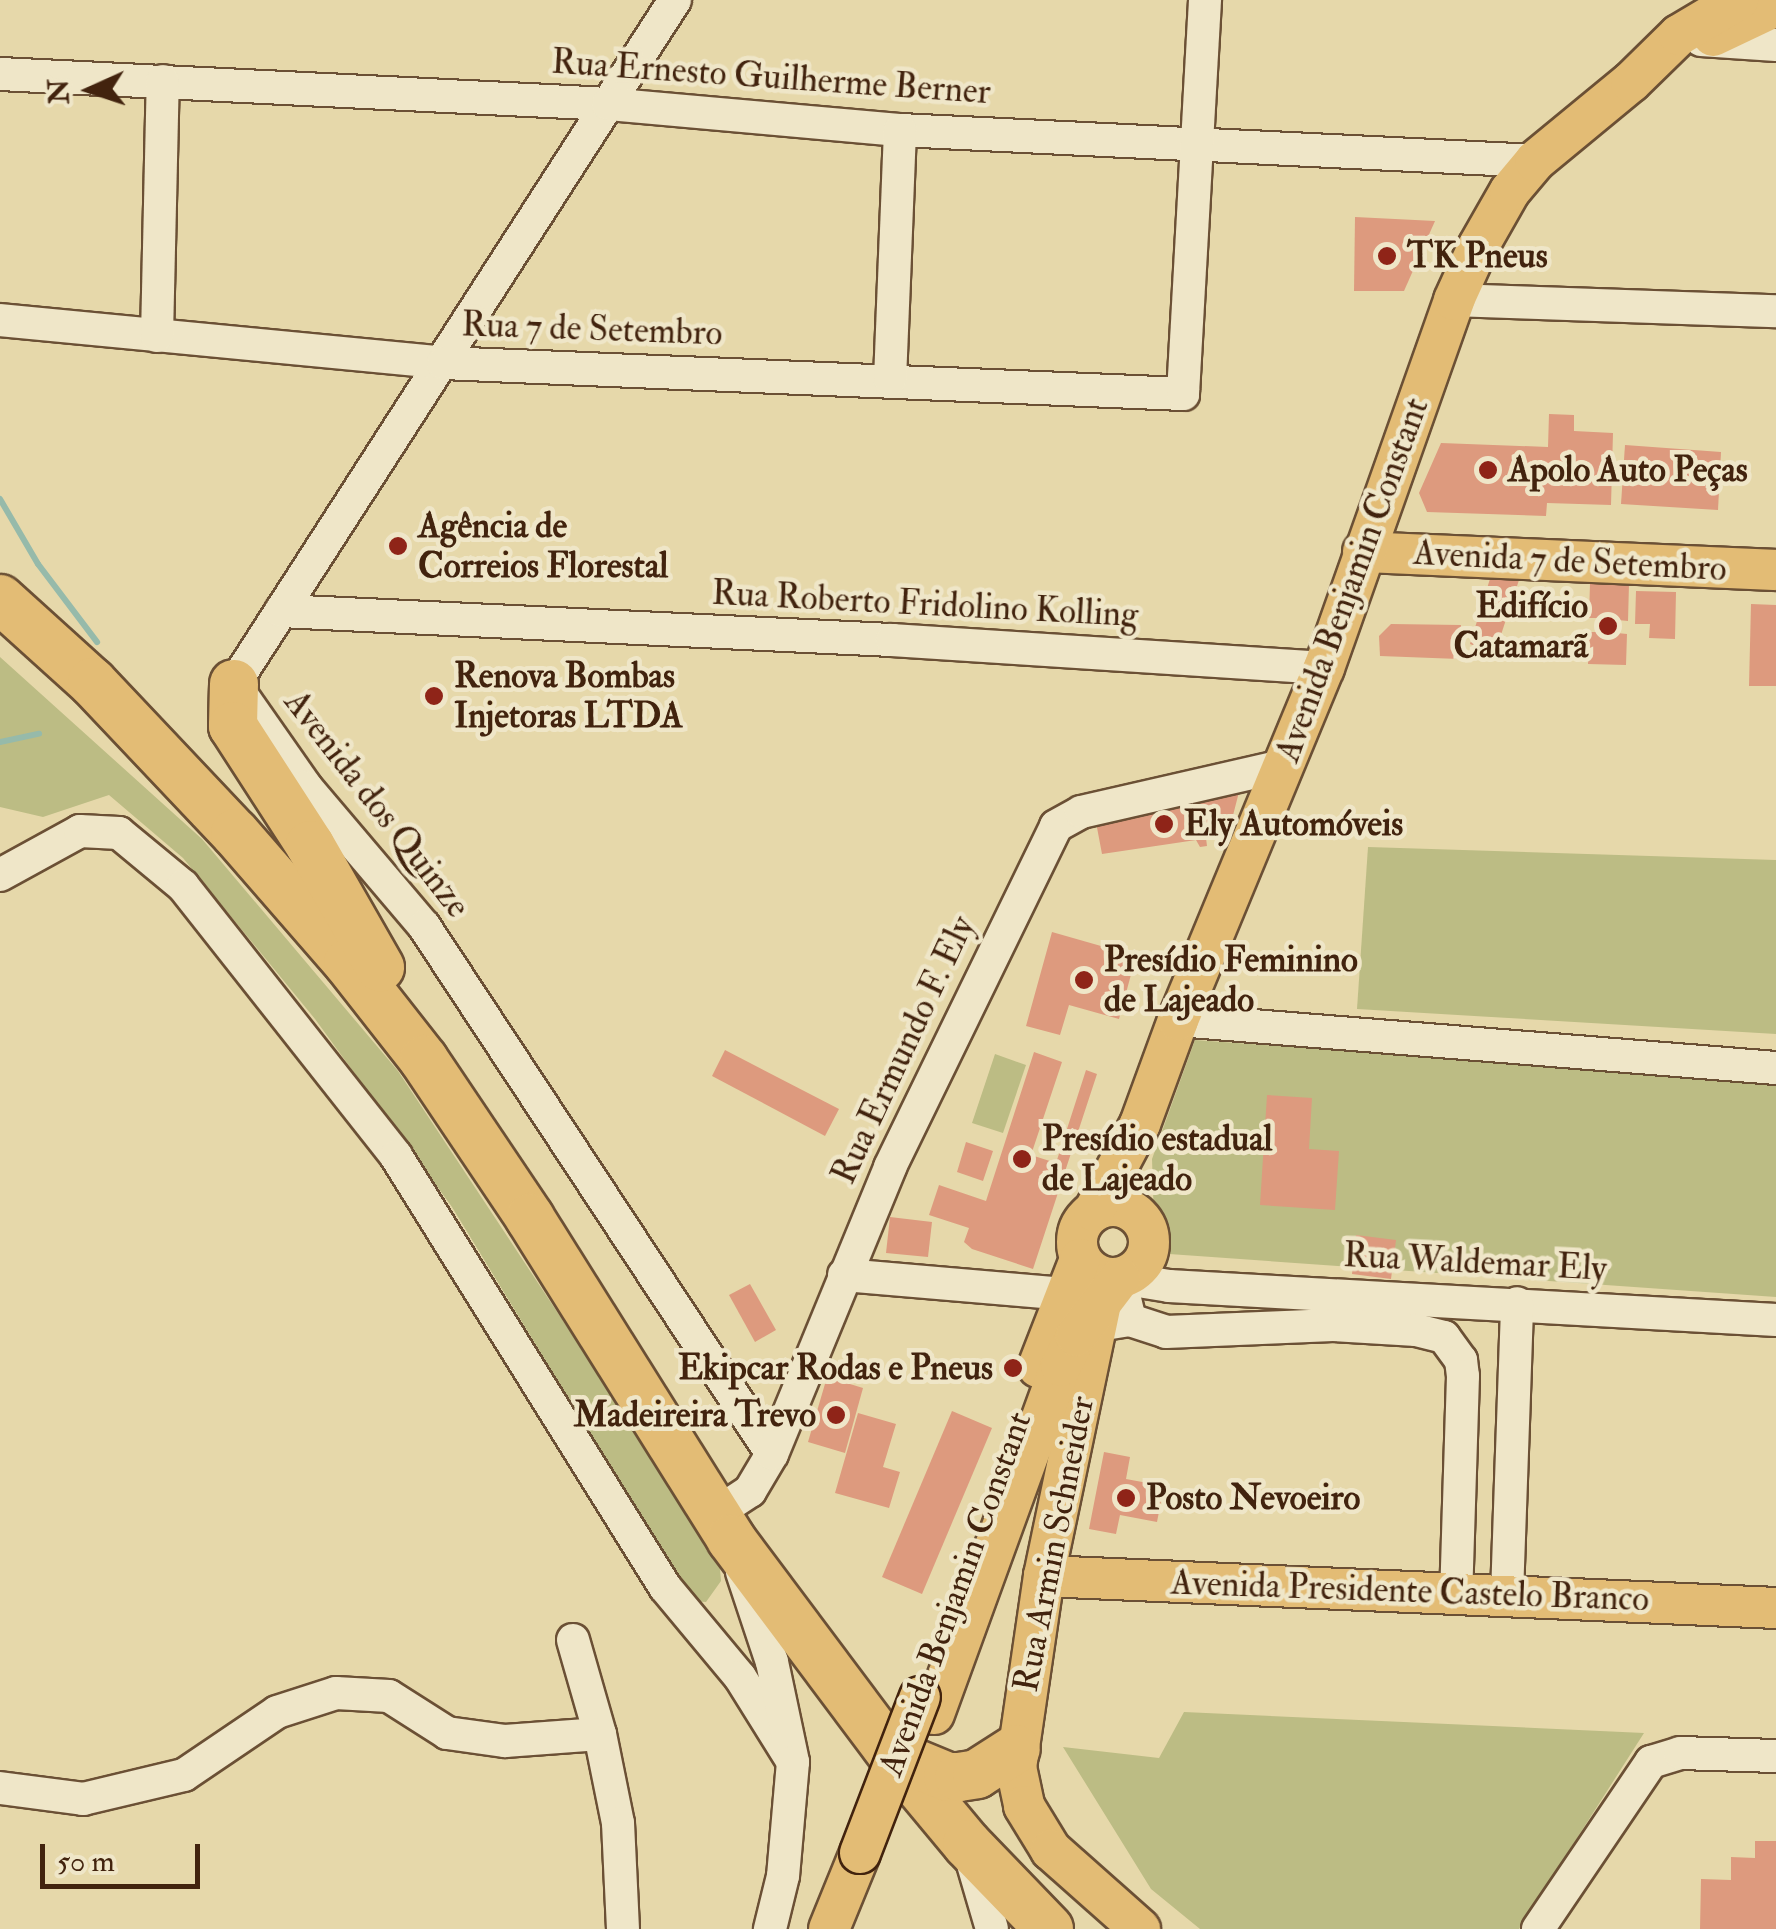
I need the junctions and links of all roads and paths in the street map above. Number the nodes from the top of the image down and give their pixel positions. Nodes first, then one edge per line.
1 (675, 0) edge
2 (1205, 0) edge
3 (1738, 0) edge
4 (1776, 6) edge
5 (1692, 38) junction
6 (1776, 45) edge
7 (0, 74) edge
8 (163, 80) junction
9 (608, 104) junction
10 (900, 130) junction
11 (1198, 142) junction
12 (1536, 161) junction
13 (1454, 300) junction
14 (1776, 311) edge
15 (0, 320) edge
16 (157, 336) junction
17 (443, 363) junction
18 (890, 380) junction
19 (1367, 540) junction
20 (1776, 548) edge
21 (1630, 551) junction
22 (1776, 570) edge
23 (0, 600) edge
24 (281, 611) junction
25 (1324, 668) junction
26 (234, 684) junction
27 (1286, 765) junction
28 (0, 875) edge
29 (1178, 1020) junction
30 (424, 1060) junction
31 (1776, 1068) edge
32 (1140, 1124) junction
33 (1094, 1211) junction
34 (1140, 1218) junction
35 (844, 1275) junction
36 (1098, 1300) junction
37 (1517, 1304) junction
38 (1776, 1320) edge
39 (772, 1454) junction
40 (723, 1527) junction
41 (1046, 1566) junction
42 (1456, 1582) junction
43 (1507, 1584) junction
44 (1766, 1597) edge
45 (573, 1640) dead end
46 (600, 1734) junction
47 (1016, 1749) junction
48 (892, 1754) junction
49 (1776, 1756) edge
50 (793, 1762) junction
51 (0, 1788) edge
52 (967, 1844) junction
53 (869, 1860) junction
54 (622, 1929) edge
55 (770, 1929) edge
56 (829, 1929) edge
57 (856, 1929) edge
58 (992, 1929) edge
59 (1048, 1929) edge
60 (1140, 1929) edge
61 (1538, 1929) edge

1 - 9 street, Avenida dos Quinze
2 - 11 street
3 - 5 main road, Avenida Benjamin Constant
4 - 5 main road, Avenida Benjamin Constant
5 - 6 street
5 - 12 main road, Avenida Benjamin Constant
7 - 8 street, Rua Ernesto Guilherme Berner
8 - 9 street, Rua Ernesto Guilherme Berner
8 - 16 street
9 - 10 street, Rua Ernesto Guilherme Berner
9 - 17 street, Avenida dos Quinze
10 - 11 street, Rua Ernesto Guilherme Berner
10 - 18 street
11 - 12 street, Rua Ernesto Guilherme Berner
11 - 18 street, Rua 7 de Setembro
12 - 13 main road, Avenida Benjamin Constant
13 - 14 street
13 - 19 main road, Avenida Benjamin Constant
15 - 16 street, Rua 7 de Setembro
16 - 17 street, Rua 7 de Setembro
17 - 18 street, Rua 7 de Setembro
17 - 24 street, Avenida dos Quinze
19 - 21 main road, Avenida 7 de Setembro
19 - 25 main road, Avenida Benjamin Constant
20 - 21 main road, Avenida 7 de Setembro
21 - 22 main road, Avenida 7 de Setembro
23 - 30 highway
24 - 25 street, Rua Roberto Fridolino Kolling
24 - 26 street, Avenida dos Quinze
25 - 27 main road, Avenida Benjamin Constant
26 - 30 highway
26 - 39 street, Avenida dos Quinze
27 - 29 main road, Avenida Benjamin Constant
27 - 35 street, Rua Ermundo F. Ely
28 - 50 street
29 - 31 street
29 - 32 main road, Avenida Benjamin Constant
30 - 40 highway
32 - 33 main road, Avenida Benjamin Constant
32 - 34 main road, Avenida Benjamin Constant
33 - 34 main road
33 - 36 main road, Avenida Benjamin Constant
34 - 36 main road, Avenida Benjamin Constant
35 - 36 street
35 - 39 street, Rua Ermundo F. Ely
36 - 37 street, Rua Waldemar Ely
36 - 41 main road, Rua Armin Schneider
36 - 42 street
36 - 53 main road, Avenida Benjamin Constant, bridge
37 - 38 street, Rua Waldemar Ely
37 - 43 street
39 - 40 street, Rua Ermundo F. Ely
40 - 48 highway
40 - 50 street
41 - 42 main road, Avenida Presidente Castelo Branco
41 - 47 main road, Rua Armin Schneider
42 - 43 main road, Avenida Presidente Castelo Branco
43 - 44 main road, Avenida Presidente Castelo Branco
45 - 46 street
46 - 51 street
46 - 54 street
47 - 48 highway
47 - 60 main road, Rua Armin Schneider
48 - 52 highway
49 - 61 street
50 - 55 street
52 - 58 street
52 - 59 highway
53 - 56 main road, Avenida Benjamin Constant
53 - 57 main road, Avenida Benjamin Constant

